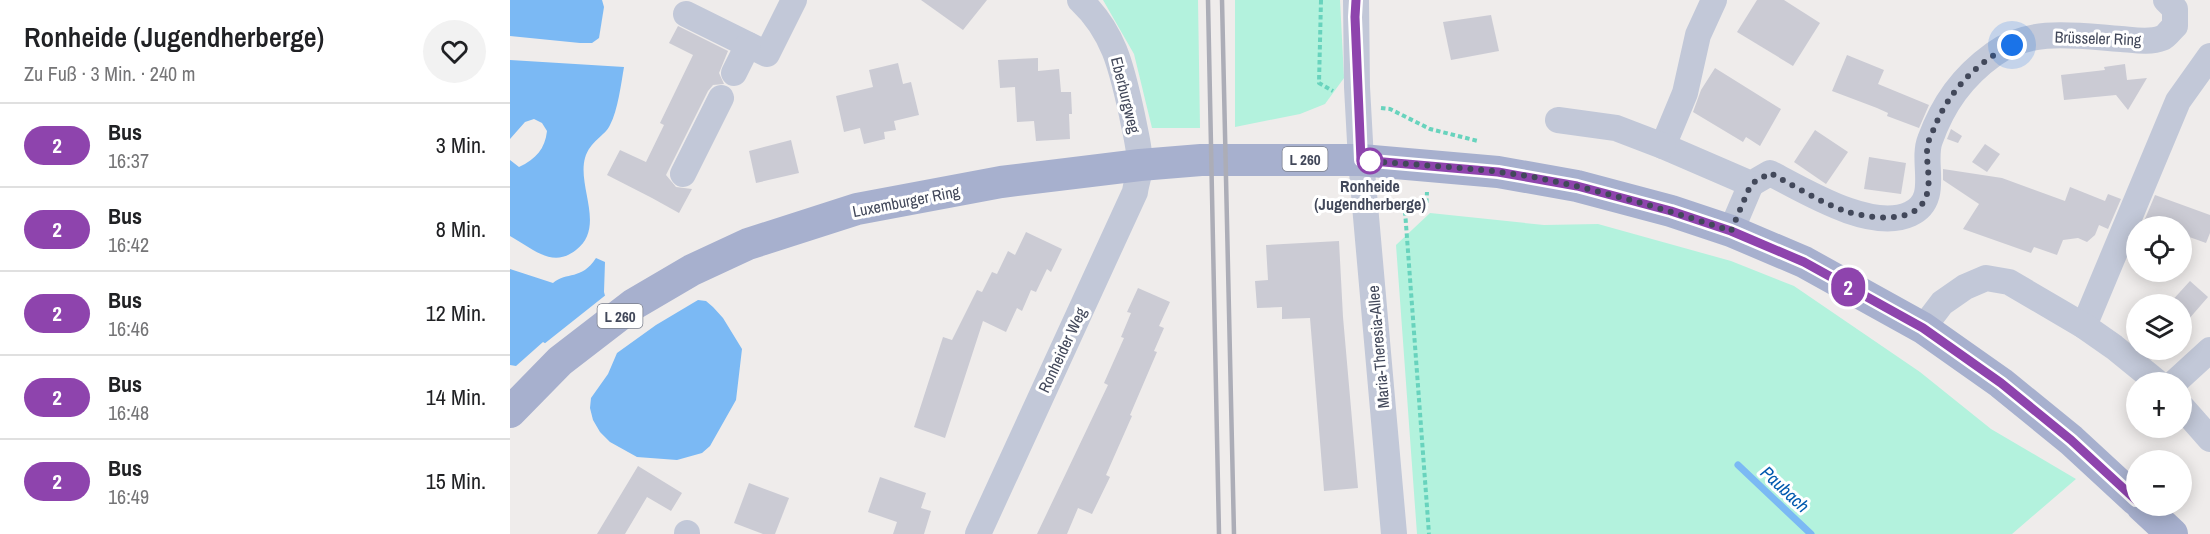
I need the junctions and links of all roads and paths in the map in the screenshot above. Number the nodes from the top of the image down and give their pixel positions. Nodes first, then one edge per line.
1 (794, 0) edge
2 (1080, 0) edge
3 (1321, 0) edge
4 (1356, 0) edge
5 (1714, 0) edge
6 (2166, 0) edge
7 (686, 14) dead end
8 (748, 45) junction
9 (2210, 56) edge
10 (734, 73) dead end
11 (721, 98) dead end
12 (1358, 106) junction
13 (1390, 109) dead end
14 (1558, 120) dead end
15 (1430, 129) dead end
16 (1663, 146) junction
17 (1361, 160) junction
18 (1140, 165) junction
19 (683, 174) dead end
20 (1751, 184) junction
21 (1426, 208) dead end
22 (1731, 231) junction
23 (2084, 326) junction
24 (1923, 328) junction
25 (2210, 350) edge
26 (2145, 372) edge
27 (2186, 372) edge
28 (510, 412) edge
29 (2192, 419) edge
30 (2210, 439) edge
31 (2126, 491) edge
32 (2153, 516) edge
33 (978, 534) edge
34 (1394, 534) edge
35 (1429, 534) edge
36 (2172, 534) edge

1 - 8 street
2 - 18 street, Eberburgweg
3 - 12 path
4 - 12 street, Maria-Theresia-Allee
5 - 16 street
6 - 20 street, Brüsseler Ring
7 - 8 street
8 - 10 street
9 - 23 street
11 - 19 street
12 - 17 street, Maria-Theresia-Allee
13 - 15 path
14 - 16 street
16 - 20 street
17 - 18 main road, Luxemburger Ring / L 260
17 - 22 main road, L 260
17 - 34 street, Maria-Theresia-Allee
18 - 28 main road, Luxemburger Ring / L 260
18 - 33 street, Ronheider Weg
20 - 22 street
21 - 35 path
22 - 24 main road, L 260
23 - 24 street
23 - 26 street
24 - 31 main road, L 260
25 - 27 street
29 - 30 street
32 - 36 main road

